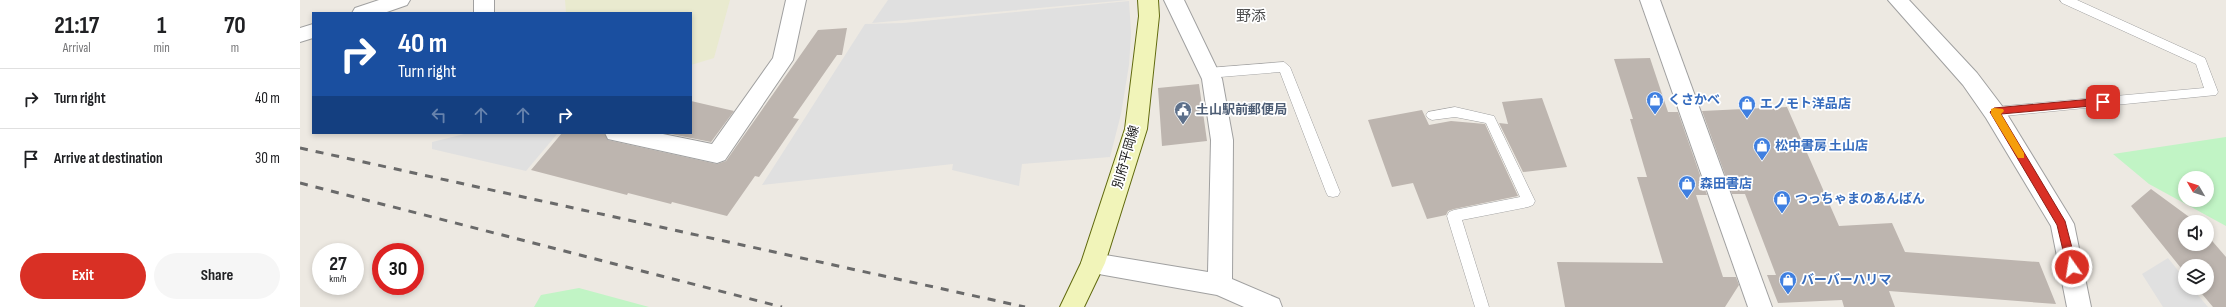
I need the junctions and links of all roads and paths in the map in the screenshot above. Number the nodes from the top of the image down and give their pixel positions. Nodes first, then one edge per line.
1 (400, 0) edge
2 (484, 0) edge
3 (796, 0) edge
4 (1148, 0) edge
5 (1174, 0) edge
6 (1650, 0) edge
7 (1898, 0) edge
8 (2066, 0) edge
9 (365, 12) edge
10 (484, 12) edge
11 (312, 31) edge
12 (300, 35) edge
13 (1208, 73) junction
14 (1994, 112) junction
15 (1432, 115) dead end
16 (621, 134) edge
17 (1333, 192) dead end
18 (1093, 263) junction
19 (1220, 286) junction
20 (1072, 307) edge
21 (1270, 307) edge
22 (1482, 307) edge
23 (1760, 307) edge
24 (2079, 307) edge

1 - 9 street
2 - 10 street
3 - 16 street
4 - 18 main road, 別府平岡線
5 - 13 street
6 - 23 street
7 - 14 street
8 - 14 lane
11 - 12 street
13 - 17 lane
13 - 19 street
14 - 24 street
15 - 22 lane
18 - 19 street
18 - 20 main road, 別府平岡線
19 - 21 street

